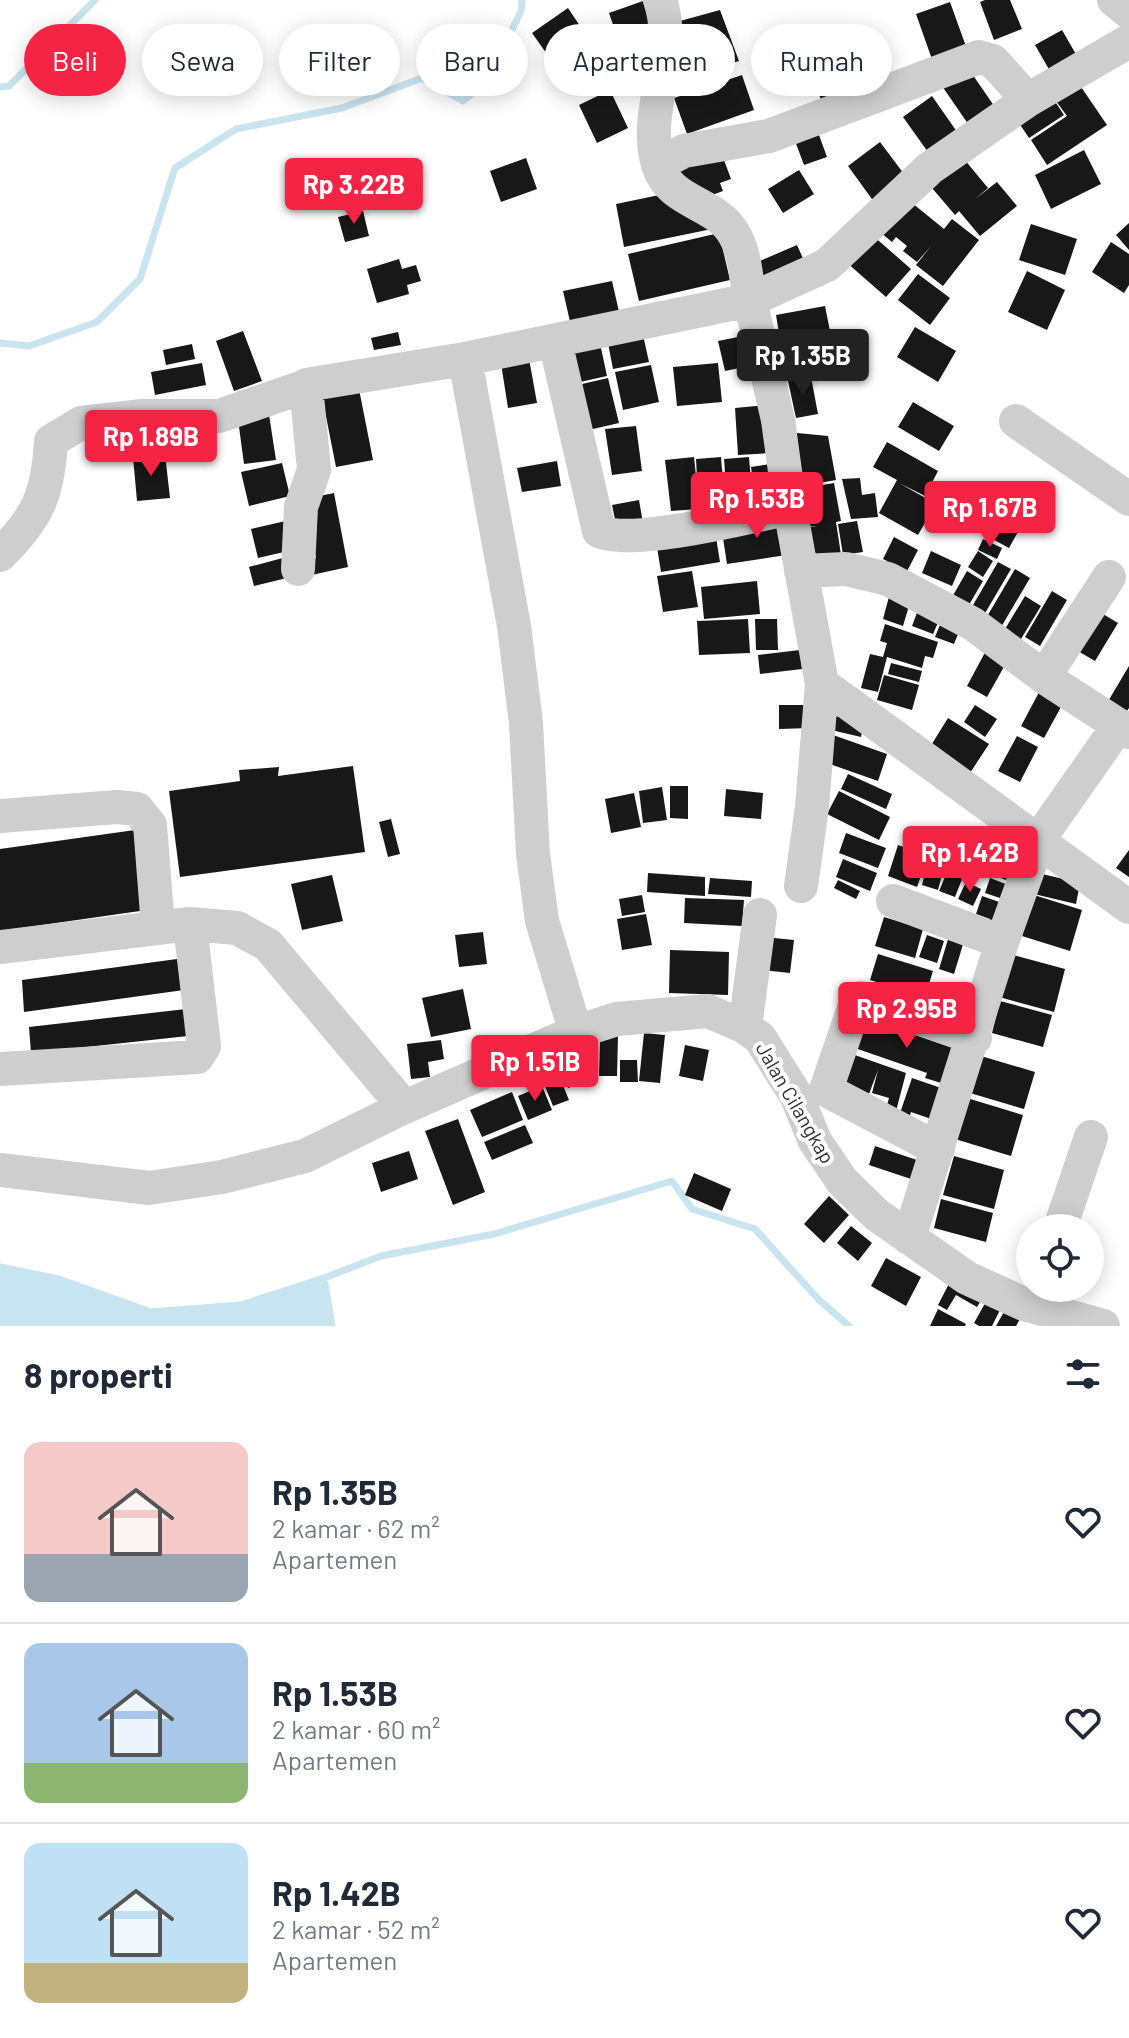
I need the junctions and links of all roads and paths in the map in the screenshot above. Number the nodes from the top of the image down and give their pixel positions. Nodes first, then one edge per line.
1 (660, 0) edge
2 (1114, 0) edge
3 (1129, 12) edge
4 (1129, 41) edge
5 (1028, 100) junction
6 (658, 164) junction
7 (750, 300) junction
8 (555, 341) junction
9 (465, 359) junction
10 (306, 385) junction
11 (1016, 421) dead end
12 (1129, 499) edge
13 (790, 508) junction
14 (0, 555) edge
15 (298, 569) dead end
16 (801, 571) junction
17 (1109, 577) dead end
18 (1044, 677) junction
19 (822, 684) junction
20 (1124, 728) edge
21 (0, 816) edge
22 (1039, 839) junction
23 (801, 886) dead end
24 (893, 901) dead end
25 (1129, 907) edge
26 (760, 915) dead end
27 (174, 926) junction
28 (1002, 942) junction
29 (0, 947) edge
30 (745, 1027) junction
31 (576, 1033) junction
32 (975, 1038) junction
33 (0, 1069) edge
34 (398, 1110) junction
35 (1091, 1137) dead end
36 (938, 1149) junction
37 (0, 1170) edge
38 (1065, 1214) edge
39 (909, 1238) junction
40 (1016, 1291) edge
41 (1048, 1302) edge
42 (1103, 1326) edge

1 - 6 street
2 - 3 street
4 - 5 street
5 - 6 street
5 - 7 street
6 - 7 street
7 - 8 street
7 - 13 street
8 - 9 street
8 - 13 street
9 - 10 street
9 - 31 street
10 - 14 street
10 - 15 street
11 - 12 street
13 - 16 street
16 - 18 street
16 - 19 street
17 - 18 street
18 - 20 street
19 - 22 street
19 - 23 street
20 - 22 street
21 - 27 street
22 - 25 street
22 - 28 street
24 - 28 street
26 - 30 street
27 - 29 street
27 - 33 street
27 - 34 street
28 - 32 street
30 - 31 street, Jalan Cilangkap
30 - 39 street, Jalan Cilangkap
31 - 34 street, Jalan Cilangkap
32 - 36 street
32 - 36 street
34 - 37 street, Jalan Cilangkap
35 - 38 street
36 - 39 street
39 - 40 street, Jalan Cilangkap
41 - 42 street, Jalan Cilangkap

